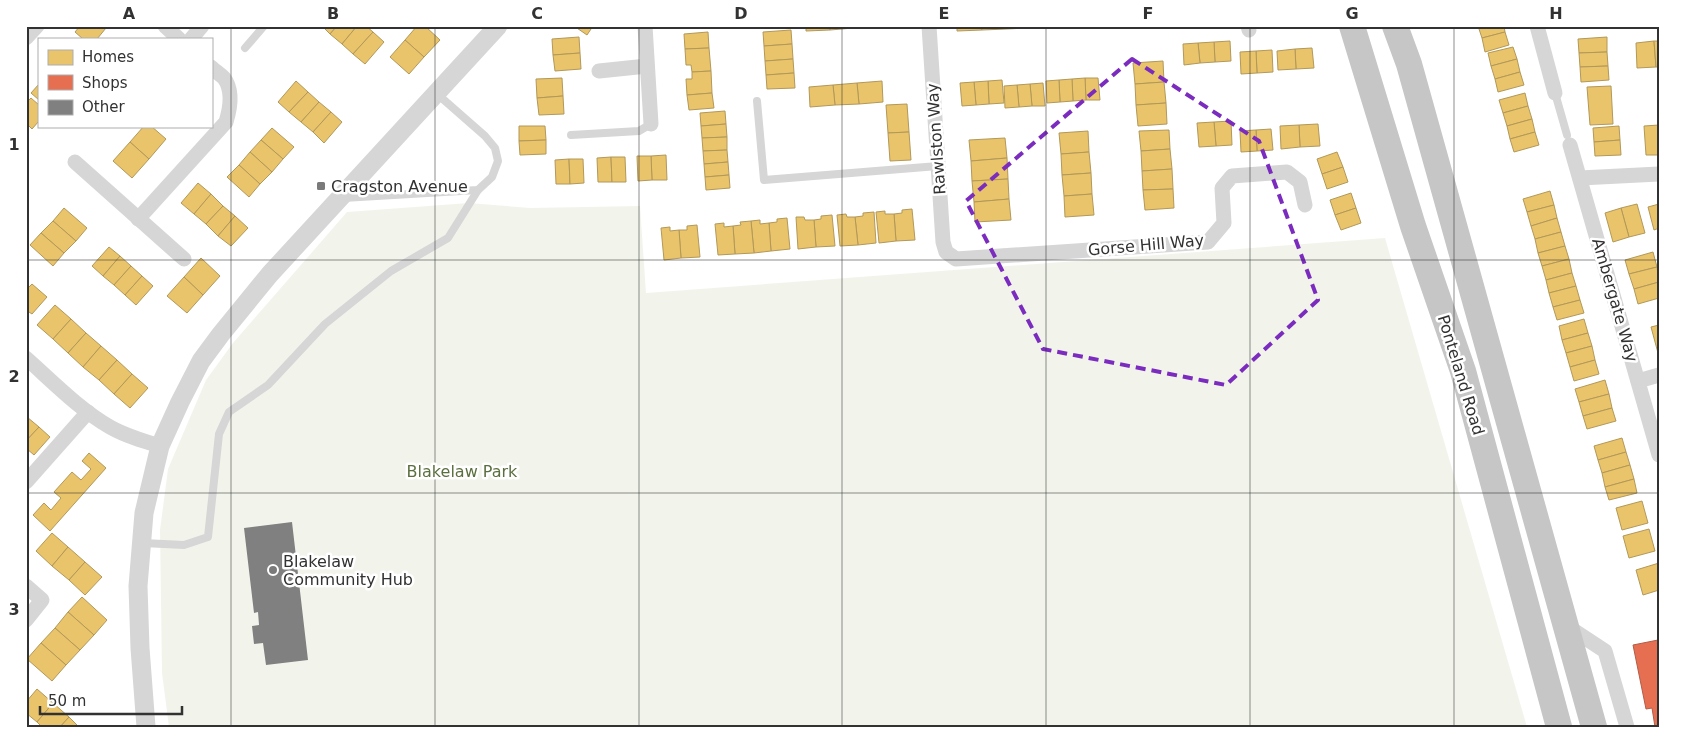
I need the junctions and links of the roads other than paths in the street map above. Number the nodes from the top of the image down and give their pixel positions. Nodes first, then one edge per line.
1 (37, 26) edge
2 (165, 26) edge
3 (202, 26) edge
4 (264, 26) edge
5 (498, 26) edge
6 (645, 26) edge
7 (929, 26) edge
8 (1352, 26) edge
9 (1395, 26) edge
10 (1537, 26) edge
11 (26, 38) edge
12 (178, 38) edge
13 (192, 38) edge
14 (245, 48) dead end
15 (648, 66) junction
16 (212, 68) edge
17 (598, 70) dead end
18 (436, 93) junction
19 (1556, 93) joint
20 (758, 101) dead end
21 (651, 124) joint
22 (571, 135) dead end
23 (1568, 140) joint
24 (75, 162) dead end
25 (938, 166) junction
26 (1659, 174) edge
27 (1580, 178) junction
28 (478, 190) junction
29 (339, 198) junction
30 (1305, 205) dead end
31 (138, 219) junction
32 (946, 252) joint
33 (184, 259) dead end
34 (26, 358) edge
35 (1659, 375) edge
36 (1638, 381) junction
37 (88, 412) junction
38 (160, 446) junction
39 (1659, 455) edge
40 (26, 482) edge
41 (141, 542) junction
42 (26, 586) edge
43 (26, 620) edge
44 (1567, 626) junction
45 (146, 727) edge
46 (1559, 727) edge
47 (1594, 727) edge
48 (1627, 727) edge

1 - 11 street
2 - 12 street
3 - 13 street
4 - 14 lane
5 - 18 street
6 - 15 street
7 - 25 street, Rawlston Way
8 - 46 highway, Ponteland Road
9 - 44 highway, Ponteland Road
10 - 19 street, Ambergate Way
15 - 17 street
15 - 21 street
16 - 31 street
18 - 28 lane
18 - 29 street
19 - 23 lane, Ambergate Way
20 - 25 lane
21 - 22 lane
23 - 27 street, Ambergate Way
24 - 31 street
25 - 32 street, Rawlston Way
26 - 27 street
27 - 36 street, Ambergate Way
28 - 29 lane
28 - 41 lane
29 - 38 street
30 - 32 street, Gorse Hill Way
31 - 33 street
34 - 37 street
35 - 36 street
36 - 39 street, Ambergate Way
37 - 38 street
37 - 40 street
38 - 41 street
41 - 45 street
42 - 43 street
44 - 47 highway, Ponteland Road
44 - 48 street

